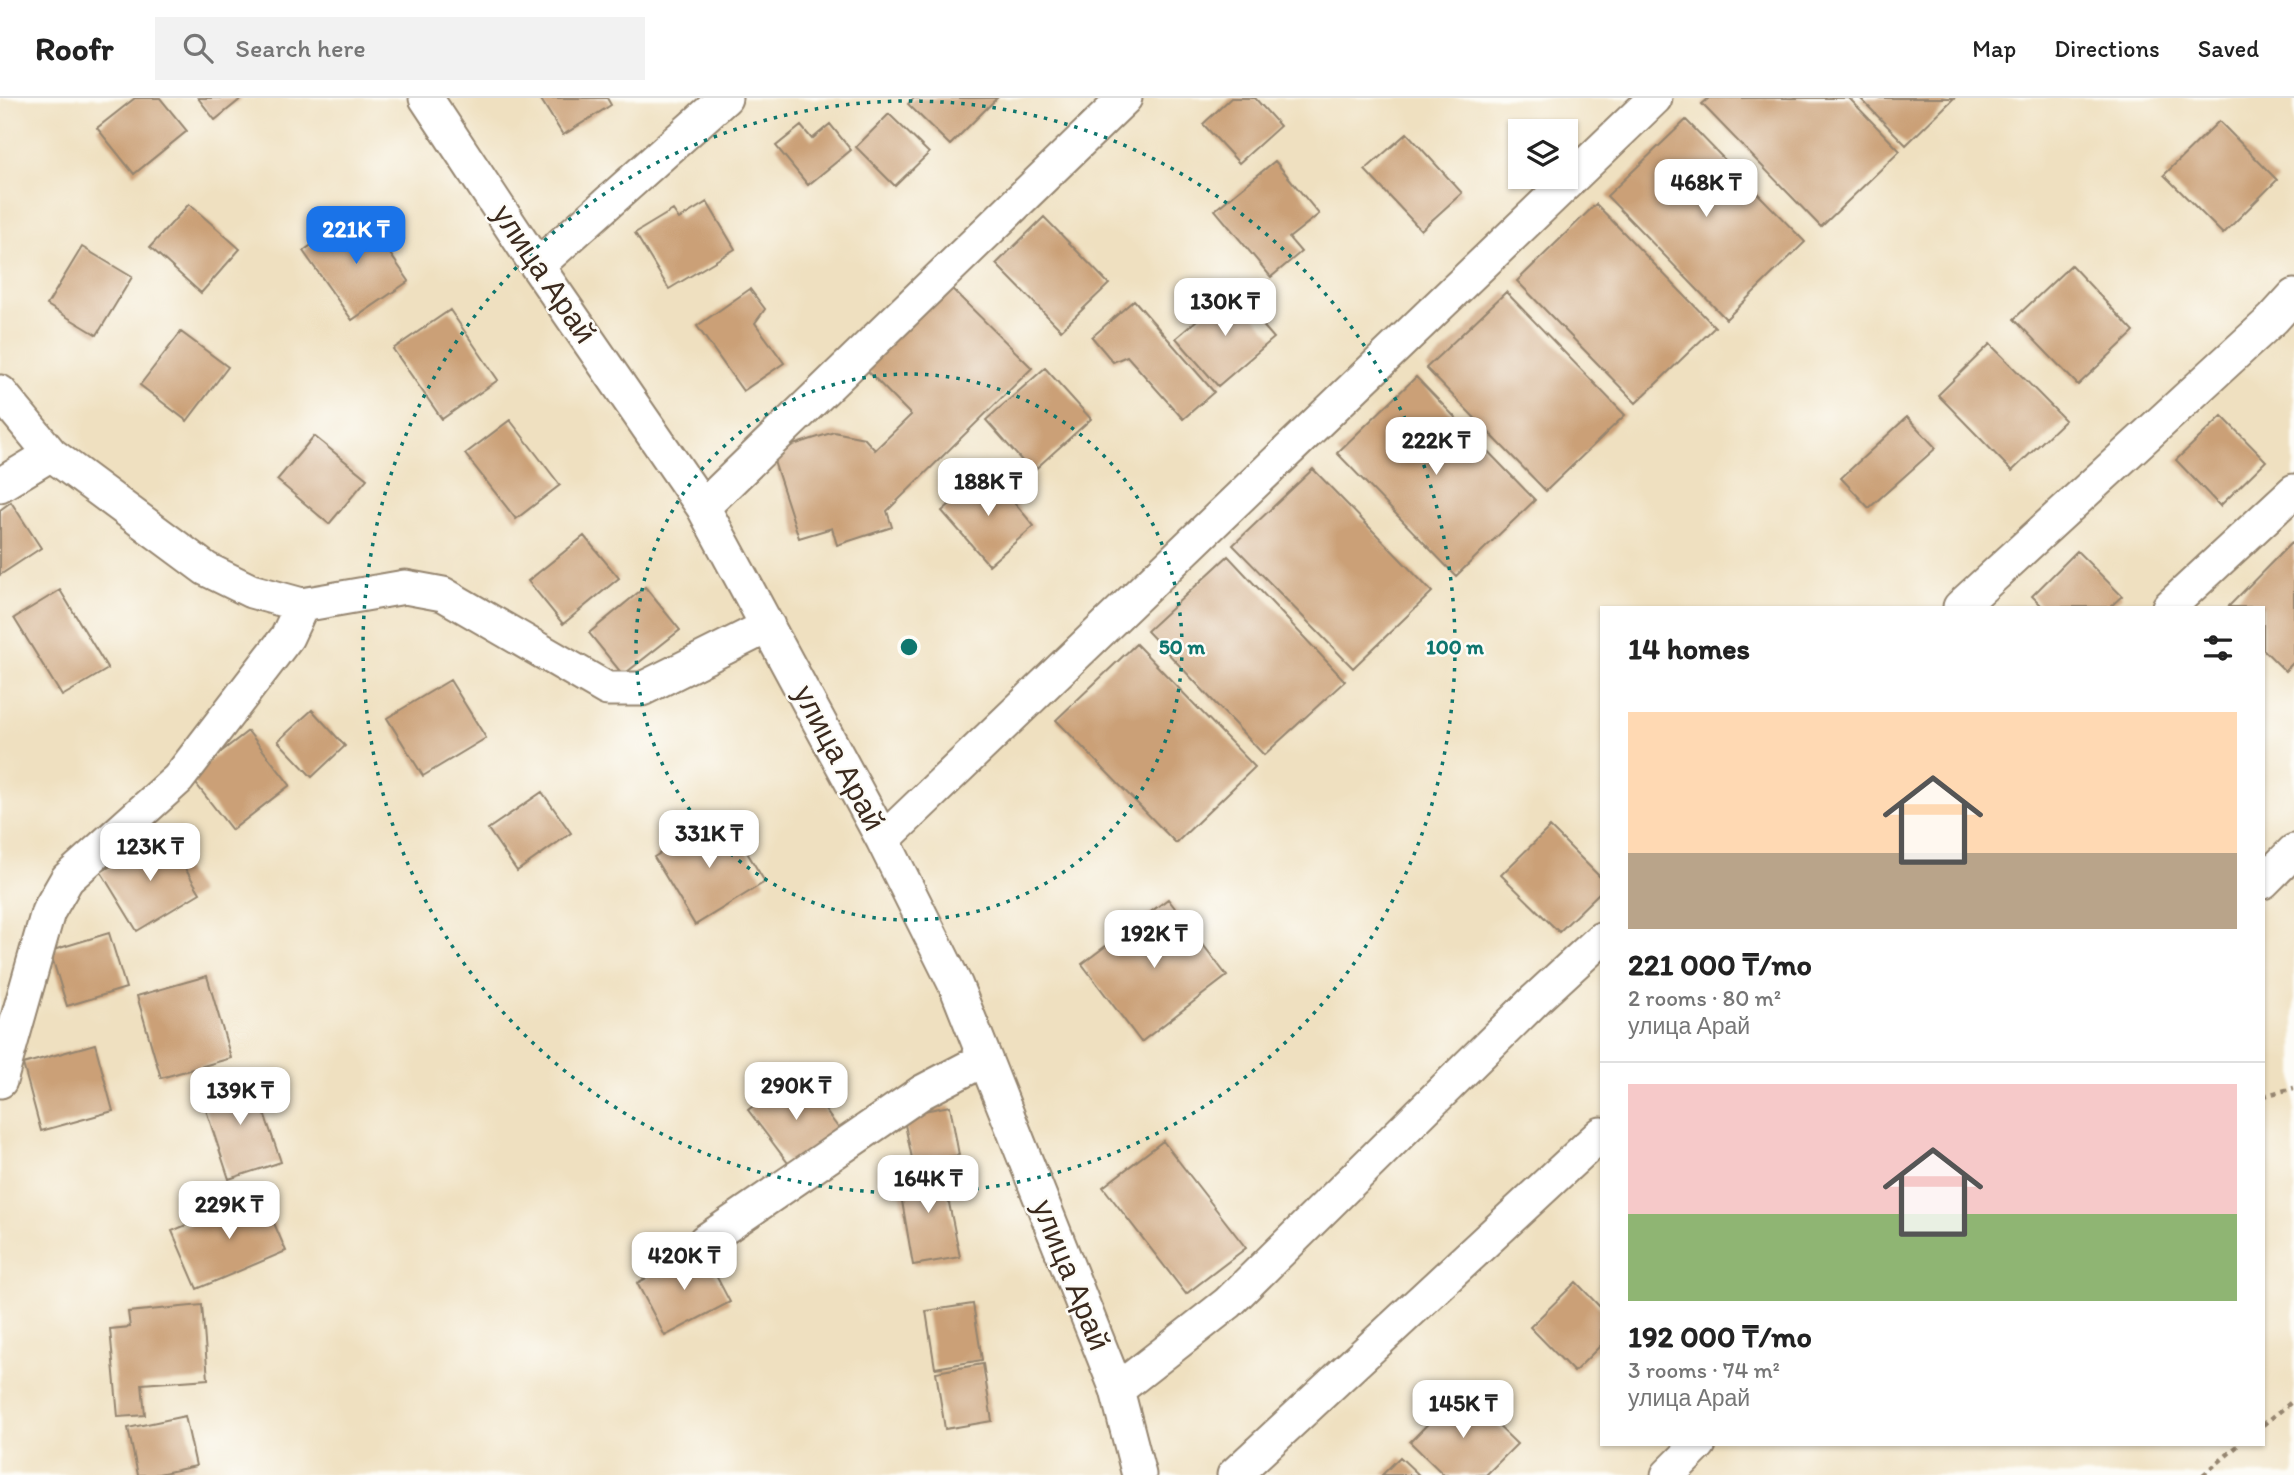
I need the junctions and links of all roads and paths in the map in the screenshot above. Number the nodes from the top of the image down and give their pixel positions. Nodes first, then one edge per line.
1 (426, 98) edge
2 (725, 98) edge
3 (1125, 98) edge
4 (1655, 98) edge
5 (537, 266) junction
6 (2294, 296) edge
7 (0, 392) edge
8 (51, 454) junction
9 (0, 485) edge
10 (2294, 491) edge
11 (703, 507) junction
12 (302, 606) junction
13 (1961, 606) edge
14 (2170, 606) edge
15 (768, 626) junction
16 (883, 840) junction
17 (2294, 851) edge
18 (2265, 880) edge
19 (1600, 940) edge
20 (985, 1059) junction
21 (0, 1081) edge
22 (2294, 1088) edge
23 (2265, 1095) edge
24 (1600, 1136) edge
25 (705, 1241) dead end
26 (1117, 1390) junction
27 (2294, 1399) edge
28 (2265, 1423) edge
29 (1697, 1446) edge
30 (2238, 1446) edge
31 (1139, 1475) edge
32 (1234, 1475) edge
33 (1668, 1475) edge
34 (2203, 1475) edge

1 - 5 street, улица Арай
2 - 5 street
3 - 11 street
4 - 16 street
5 - 11 street, улица Арай
6 - 13 street
7 - 8 street
8 - 9 street
8 - 12 street
10 - 14 street
11 - 15 street, улица Арай
12 - 15 street
12 - 21 street
15 - 16 street, улица Арай
16 - 20 street, улица Арай
17 - 18 street
19 - 26 street
20 - 25 street
20 - 26 street, улица Арай
22 - 23 path
24 - 32 street
26 - 31 street, улица Арай
27 - 28 path
29 - 33 street
30 - 34 path

